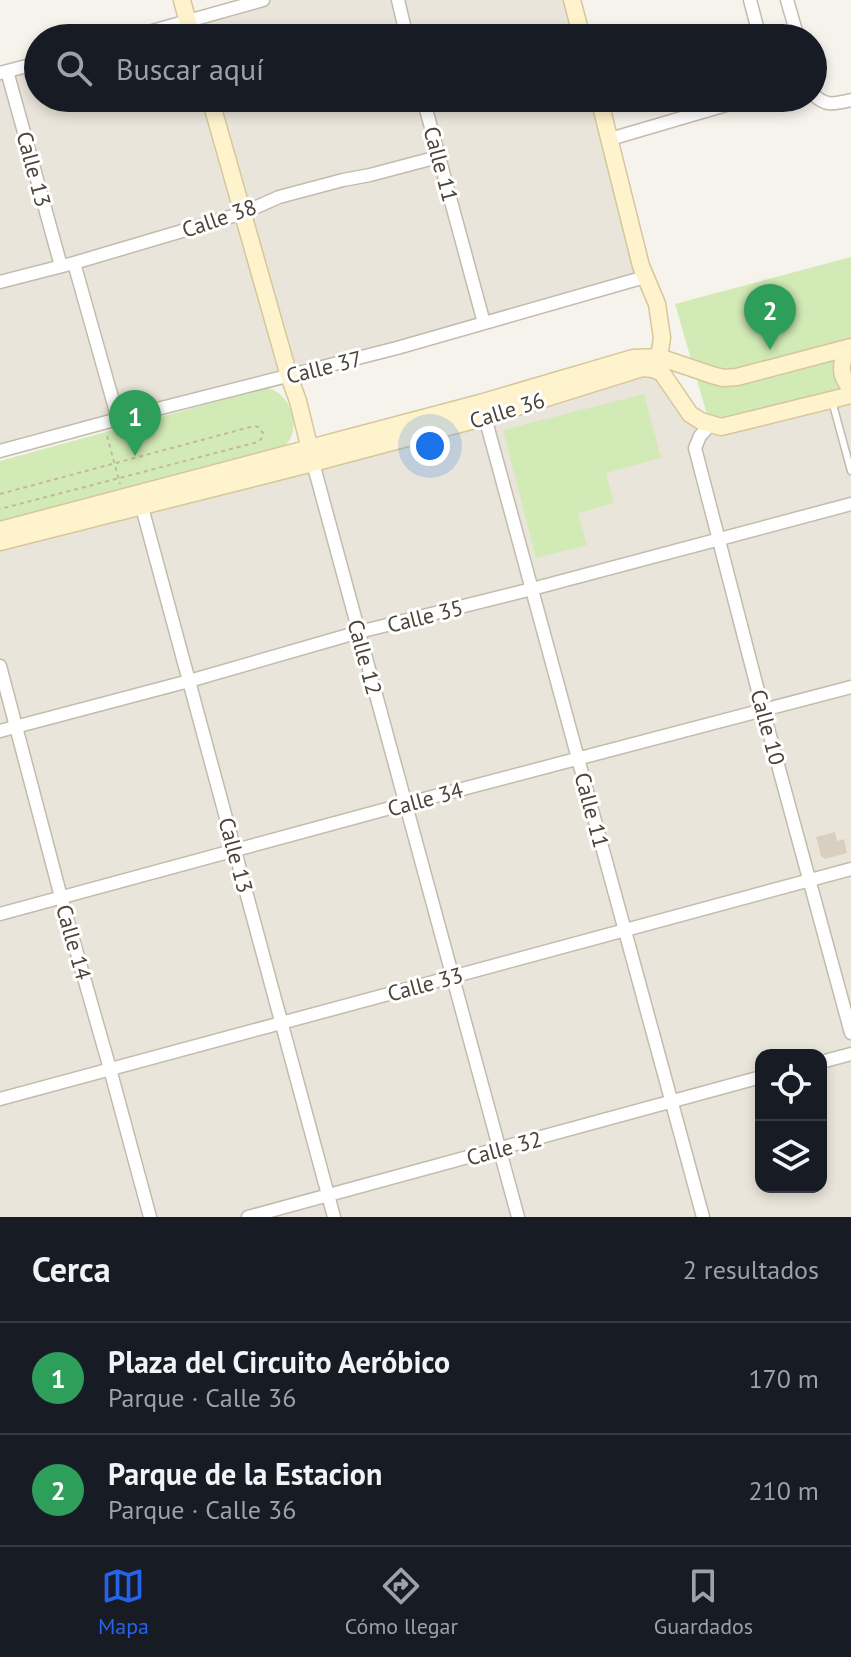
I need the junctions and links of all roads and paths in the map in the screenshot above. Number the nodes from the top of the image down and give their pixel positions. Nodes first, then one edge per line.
1 (182, 0) edge
2 (263, 0) edge
3 (398, 0) edge
4 (572, 0) edge
5 (750, 0) edge
6 (787, 0) edge
7 (188, 24) edge
8 (205, 24) edge
9 (404, 24) edge
10 (578, 24) edge
11 (756, 24) edge
12 (794, 24) edge
13 (24, 67) edge
14 (4, 72) edge
15 (851, 100) edge
16 (827, 104) edge
17 (214, 112) edge
18 (427, 112) edge
19 (603, 112) edge
20 (702, 112) edge
21 (610, 139) junction
22 (438, 157) junction
23 (243, 213) junction
24 (68, 264) junction
25 (645, 277) junction
26 (0, 282) edge
27 (484, 323) junction
28 (851, 348) edge
29 (659, 357) junction
30 (289, 376) junction
31 (851, 388) edge
32 (851, 395) edge
33 (832, 399) junction
34 (483, 410) junction
35 (118, 419) junction
36 (103, 423) junction
37 (710, 425) junction
38 (848, 447) edge
39 (0, 451) edge
40 (312, 456) junction
41 (114, 463) junction
42 (851, 471) edge
43 (118, 479) junction
44 (0, 494) edge
45 (134, 498) junction
46 (851, 504) edge
47 (0, 509) edge
48 (0, 530) edge
49 (719, 539) junction
50 (0, 542) edge
51 (532, 589) junction
52 (359, 632) junction
53 (0, 666) edge
54 (189, 681) junction
55 (851, 687) edge
56 (763, 710) junction
57 (16, 726) junction
58 (0, 731) edge
59 (578, 759) junction
60 (405, 804) junction
61 (235, 851) junction
62 (851, 869) edge
63 (810, 880) junction
64 (61, 897) junction
65 (0, 914) edge
66 (625, 930) junction
67 (452, 976) junction
68 (282, 1023) junction
69 (851, 1033) edge
70 (851, 1054) edge
71 (827, 1060) edge
72 (110, 1069) junction
73 (755, 1079) edge
74 (0, 1099) edge
75 (672, 1101) junction
76 (500, 1149) junction
77 (328, 1195) junction
78 (150, 1217) edge
79 (248, 1217) edge
80 (334, 1217) edge
81 (518, 1217) edge
82 (703, 1217) edge

1 - 7 street
2 - 8 street
3 - 9 street
4 - 10 street
5 - 11 street
6 - 12 street
13 - 14 street
14 - 24 street, Calle 13
15 - 16 street
17 - 23 street, Calle 12
18 - 22 street, Calle 11
19 - 21 street
20 - 21 street
21 - 25 street
22 - 23 street, Calle 38
22 - 27 street, Calle 11
23 - 24 street, Calle 38
23 - 30 street, Calle 12
24 - 26 street, Calle 38
24 - 35 street, Calle 13
25 - 27 street, Calle 37
25 - 29 street
27 - 30 street, Calle 37
28 - 29 street, Calle 36
28 - 31 street
29 - 34 street, Calle 36
30 - 35 street, Calle 37
30 - 40 street, Calle 12
32 - 33 street
33 - 37 street
33 - 38 lane
34 - 37 street, Calle 36
34 - 40 street, Calle 36
34 - 51 street, Calle 11
35 - 36 street, Calle 37
36 - 39 street, Calle 37
36 - 41 path
37 - 49 street, Calle 10
38 - 42 lane
40 - 45 street, Calle 36
40 - 52 street, Calle 12
41 - 43 path
41 - 43 path
41 - 44 path
43 - 45 path
43 - 47 path
45 - 48 street, Calle 36
45 - 50 street, Calle 36
45 - 54 street, Calle 13
46 - 49 street, Calle 35
49 - 51 street, Calle 35
49 - 56 street, Calle 10
51 - 52 street, Calle 35
51 - 59 street, Calle 11
52 - 54 street, Calle 35
52 - 60 street, Calle 12
53 - 57 street, Calle 14
54 - 57 street, Calle 35
54 - 61 street, Calle 13
55 - 56 street, Calle 34
56 - 59 street, Calle 34
56 - 63 street, Calle 10
57 - 58 street, Calle 35
57 - 64 street, Calle 14
59 - 60 street, Calle 34
59 - 66 street, Calle 11
60 - 61 street, Calle 34
60 - 67 street, Calle 12
61 - 64 street, Calle 34
61 - 68 street, Calle 13
62 - 63 street, Calle 33
63 - 66 street, Calle 33
63 - 69 street, Calle 10
64 - 65 street, Calle 34
64 - 72 street, Calle 14
66 - 67 street, Calle 33
66 - 75 street, Calle 11
67 - 68 street, Calle 33
67 - 76 street, Calle 12
68 - 72 street, Calle 33
68 - 77 street, Calle 13
70 - 71 street
72 - 74 street, Calle 33
72 - 78 street, Calle 14
73 - 75 street, Calle 32
75 - 76 street, Calle 32
75 - 82 street, Calle 11
76 - 77 street, Calle 32
76 - 81 street, Calle 12
77 - 79 street, Calle 32
77 - 80 street, Calle 13

